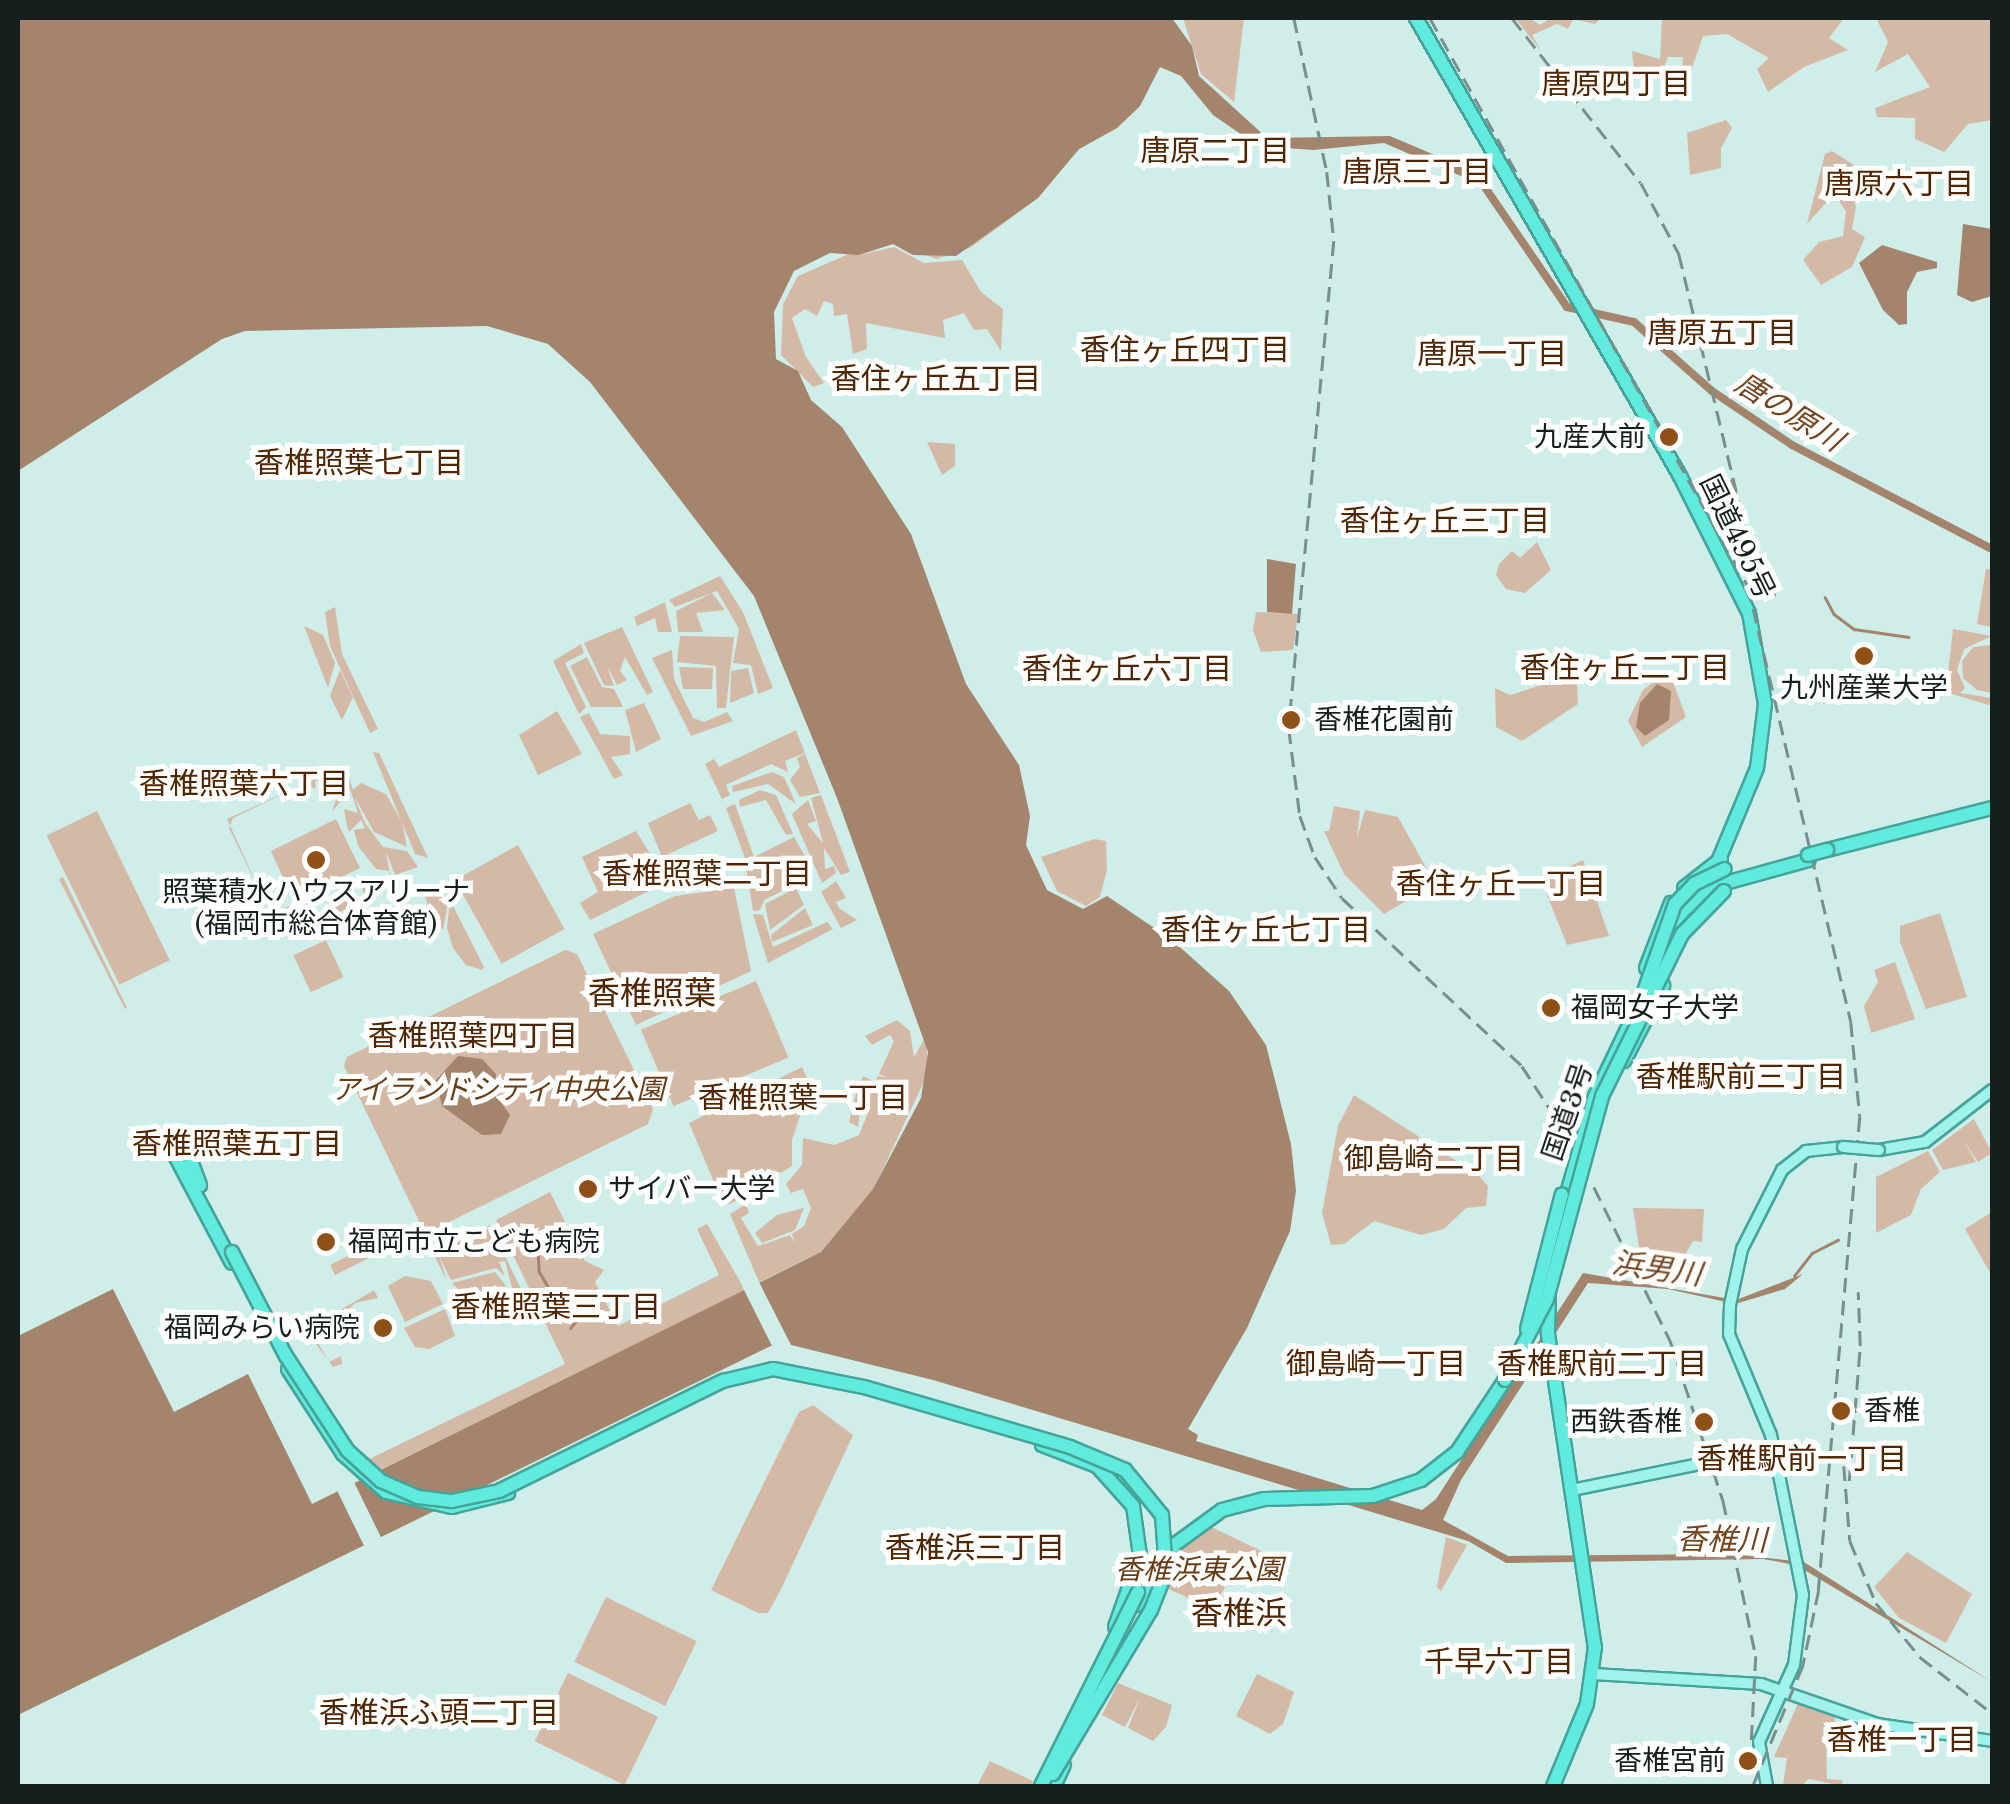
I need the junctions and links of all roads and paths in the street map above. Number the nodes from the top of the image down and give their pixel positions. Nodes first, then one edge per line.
1 (1416, 18) edge
2 (1992, 808) edge
3 (1992, 816) edge
4 (1828, 853) junction
5 (1780, 866) junction
6 (1718, 879) junction
7 (1624, 1024) junction
8 (1614, 1057) junction
9 (1606, 1090) junction
10 (1992, 1090) edge
11 (1597, 1123) junction
12 (1580, 1136) junction
13 (185, 1145) dead end
14 (170, 1146) dead end
15 (200, 1193) junction
16 (1561, 1243) junction
17 (230, 1253) junction
18 (1550, 1327) junction
19 (1520, 1345) junction
20 (1505, 1380) junction
21 (1774, 1450) junction
22 (1575, 1489) junction
23 (1597, 1675) junction
24 (1096, 1676) junction
25 (1786, 1691) junction
26 (1074, 1728) dead end
27 (1992, 1741) edge
28 (1046, 1782) edge
29 (1556, 1786) edge
30 (1767, 1786) edge

1 - 6 highway, 国道495号
2 - 4 highway
3 - 4 highway
4 - 5 highway, bridge
5 - 6 highway
5 - 6 highway
6 - 7 highway, 国道495号
6 - 8 highway, 国道3号
6 - 9 highway, 国道495号
6 - 9 highway, 国道3号
6 - 16 highway, bridge
6 - 16 highway, bridge
7 - 8 highway, 国道495号
7 - 12 highway, 国道495号
8 - 12 highway, 国道3号
9 - 11 highway, 国道3号
10 - 21 main road, bridge
11 - 18 highway, 国道3号
11 - 20 highway, bridge
12 - 18 highway, 国道3号
12 - 19 highway, bridge
13 - 15 highway
14 - 15 highway
15 - 17 highway
16 - 19 highway, bridge
16 - 20 highway, bridge
17 - 24 highway, bridge
17 - 28 highway, bridge
18 - 22 highway, 国道3号
19 - 24 highway, bridge
20 - 28 highway, bridge
21 - 22 main road
21 - 25 main road
22 - 23 highway, 国道3号
23 - 25 main road
23 - 29 highway, 国道3号
24 - 28 highway, bridge
25 - 27 main road
25 - 30 main road
26 - 28 highway

